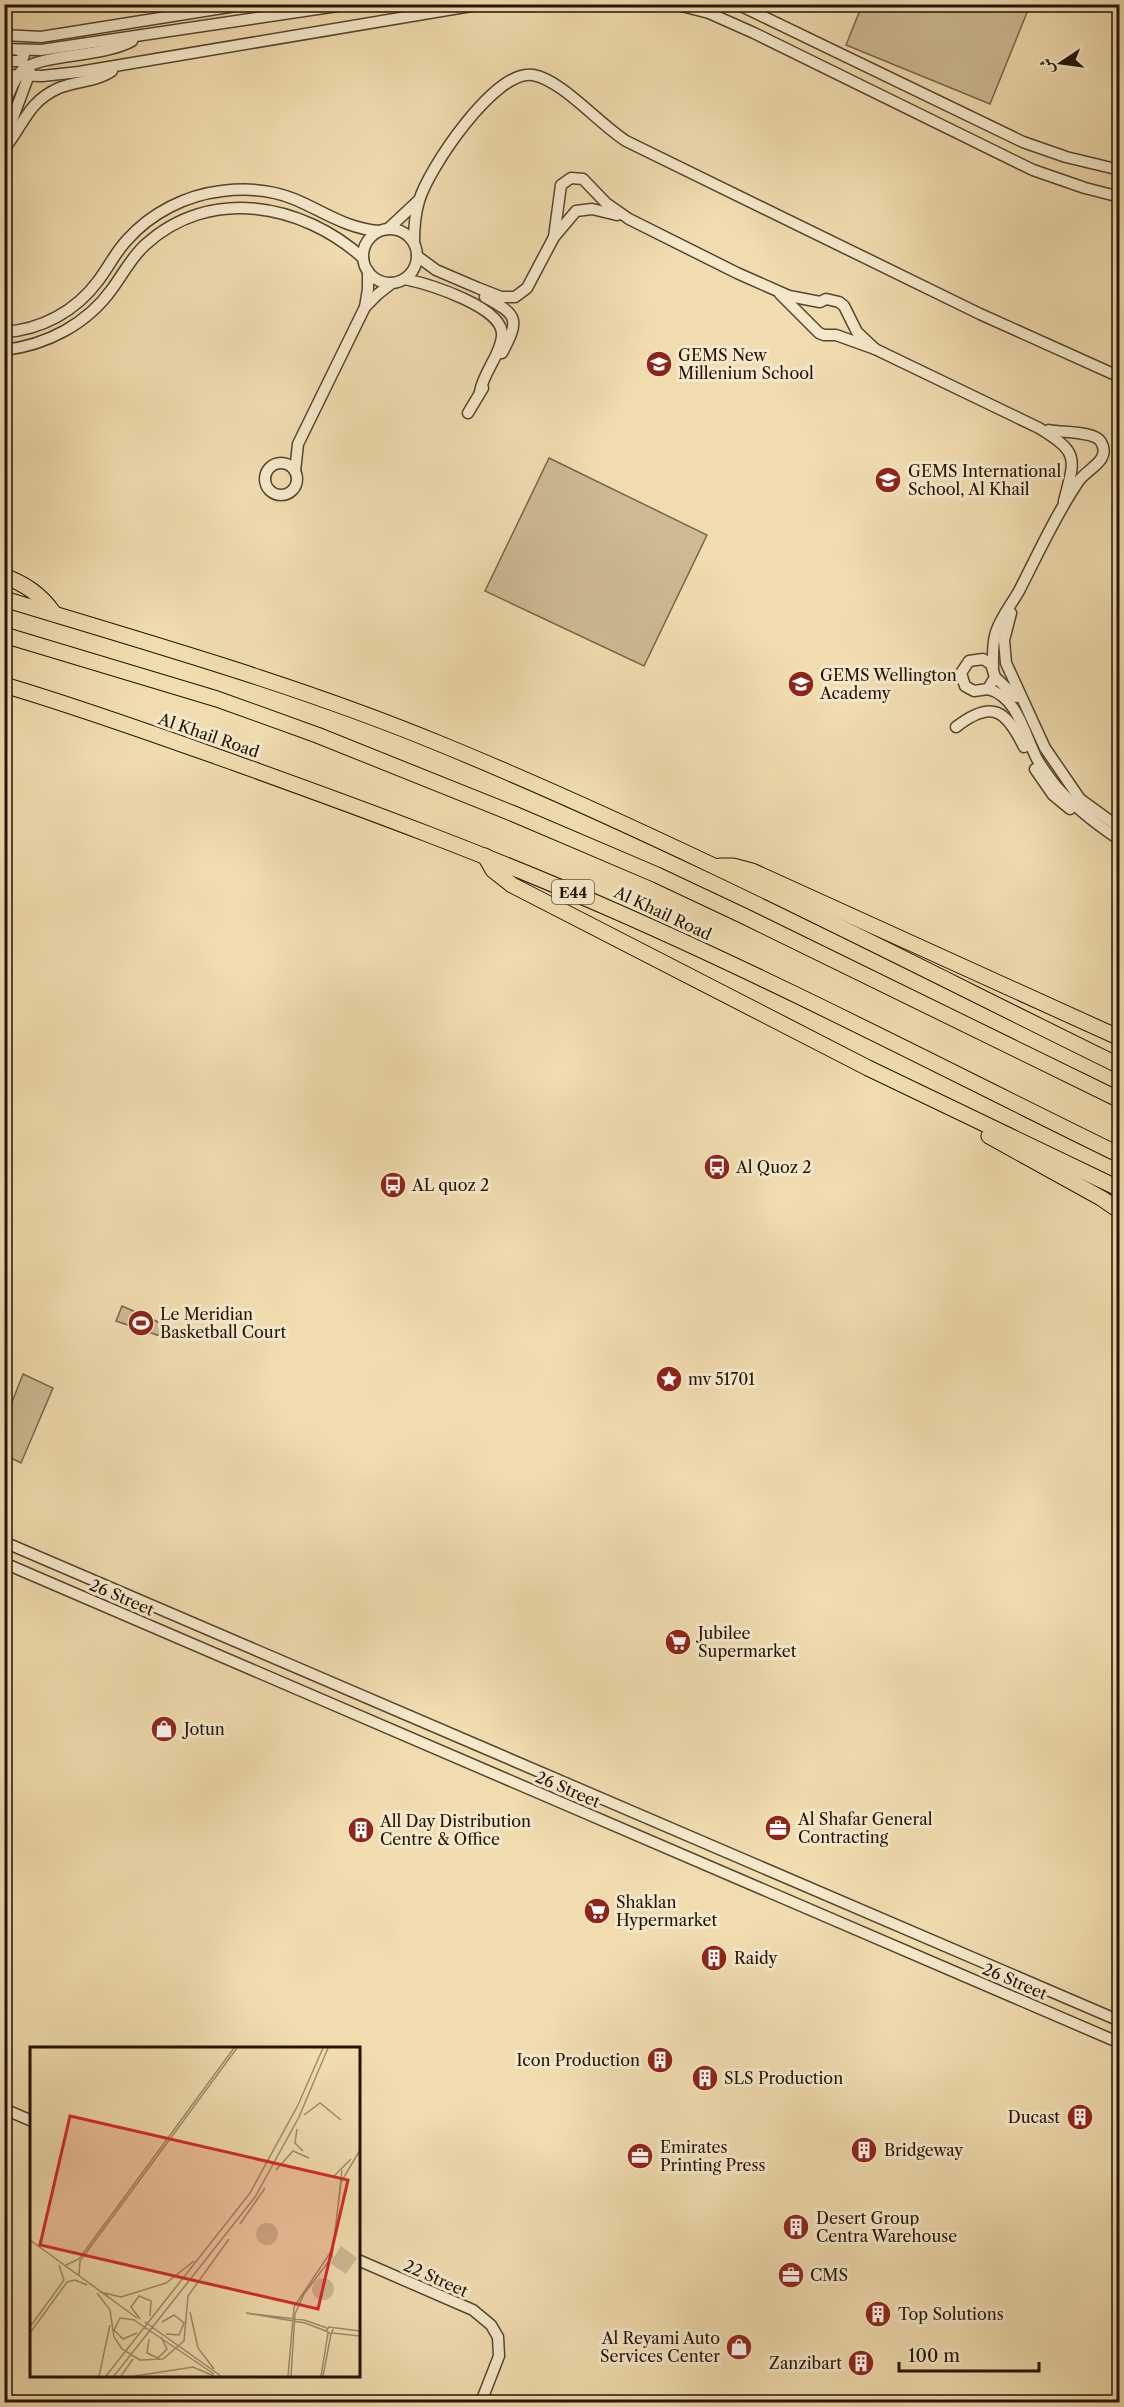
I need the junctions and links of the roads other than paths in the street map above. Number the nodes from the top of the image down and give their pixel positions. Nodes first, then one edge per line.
1 (248, 4) edge
2 (288, 4) edge
3 (351, 4) edge
4 (483, 4) edge
5 (674, 4) edge
6 (736, 4) edge
7 (276, 15) junction
8 (4, 35) edge
9 (136, 37) junction
10 (4, 50) edge
11 (24, 51) junction
12 (4, 61) edge
13 (31, 64) junction
14 (116, 66) junction
15 (4, 75) edge
16 (23, 76) junction
17 (4, 104) edge
18 (4, 139) edge
19 (4, 149) edge
20 (1119, 170) edge
21 (1119, 197) edge
22 (419, 200) junction
23 (629, 219) junction
24 (383, 230) junction
25 (554, 237) junction
26 (414, 242) junction
27 (417, 256) junction
28 (363, 258) junction
29 (368, 271) junction
30 (405, 279) junction
31 (392, 283) junction
32 (478, 288) junction
33 (778, 292) junction
34 (365, 307) junction
35 (4, 332) edge
36 (4, 350) edge
37 (875, 350) junction
38 (1119, 376) edge
39 (480, 392) junction
40 (468, 413) dead end
41 (1039, 428) junction
42 (298, 444) junction
43 (276, 463) junction
44 (295, 471) junction
45 (1064, 501) junction
46 (4, 576) edge
47 (1015, 598) junction
48 (4, 599) edge
49 (53, 612) junction
50 (4, 635) edge
51 (994, 673) junction
52 (4, 685) edge
53 (988, 689) junction
54 (1027, 712) junction
55 (956, 727) dead end
56 (1076, 792) junction
57 (1086, 816) junction
58 (1119, 821) edge
59 (1119, 828) edge
60 (1119, 840) edge
61 (485, 856) junction
62 (714, 867) junction
63 (1119, 1038) edge
64 (1119, 1066) edge
65 (1119, 1100) edge
66 (957, 1110) junction
67 (1119, 1155) edge
68 (1119, 1189) edge
69 (1119, 1211) edge
70 (4, 1542) edge
71 (4, 1563) edge
72 (325, 1678) junction
73 (311, 1696) junction
74 (1119, 2021) edge
75 (1119, 2043) edge
76 (4, 2109) edge
77 (30, 2120) edge
78 (360, 2261) edge
79 (481, 2403) edge

1 - 8 street
2 - 7 street
3 - 7 street
4 - 14 street
5 - 21 street
6 - 20 street
7 - 9 street
9 - 11 street
9 - 13 street
10 - 11 street
11 - 12 street
11 - 13 street
13 - 16 street
14 - 16 street
14 - 19 street
15 - 16 street
16 - 17 street
16 - 18 street
22 - 24 street
22 - 26 street
22 - 38 street
23 - 25 street
23 - 25 street
23 - 33 street
24 - 26 street
24 - 28 street
24 - 35 street
25 - 32 street
26 - 27 street
27 - 30 street
27 - 32 street
28 - 29 street
28 - 36 street
29 - 31 street
29 - 34 street
30 - 31 street
30 - 39 street
31 - 34 street
32 - 39 street
33 - 37 street
33 - 37 street
34 - 42 street
37 - 41 street
39 - 40 street
41 - 45 street
41 - 45 street
42 - 43 street
42 - 44 street
43 - 44 street
43 - 44 street
45 - 47 street
46 - 49 highway
47 - 51 street
47 - 54 street
48 - 49 highway
49 - 62 highway
50 - 65 highway, Al Khail Road
51 - 53 street
51 - 53 street
51 - 54 street
52 - 61 highway, Al Khail Road / E44
53 - 57 street
54 - 56 street
55 - 57 street
56 - 58 street
56 - 59 street
57 - 60 street
61 - 66 highway
61 - 67 highway, Al Khail Road / E44
62 - 63 highway
62 - 64 highway
66 - 68 highway
66 - 69 highway
70 - 72 street, 26 Street
71 - 73 street, 26 Street
72 - 73 street
72 - 74 street, 26 Street
73 - 75 street, 26 Street
76 - 77 street
78 - 79 street, 22 Street

